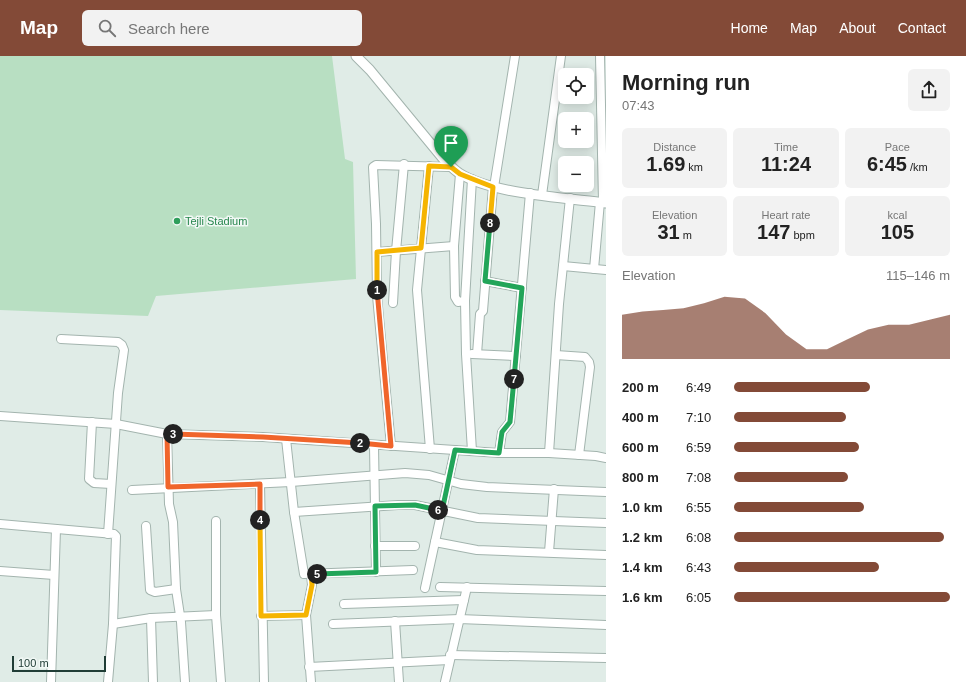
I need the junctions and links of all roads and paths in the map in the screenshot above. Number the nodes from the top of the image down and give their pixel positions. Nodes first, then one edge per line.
1 (356, 56) edge
2 (515, 56) edge
3 (560, 56) edge
4 (600, 56) edge
5 (604, 116) edge
6 (404, 164) junction
7 (429, 166) junction
8 (451, 167) junction
9 (460, 174) junction
10 (472, 179) junction
11 (494, 187) junction
12 (530, 193) junction
13 (542, 195) junction
14 (570, 198) junction
15 (603, 203) edge
16 (454, 246) junction
17 (421, 248) junction
18 (396, 250) junction
19 (377, 252) junction
20 (563, 266) junction
21 (594, 269) junction
22 (606, 270) edge
23 (485, 281) junction
24 (522, 288) junction
25 (465, 301) junction
26 (393, 303) dead end
27 (61, 339) dead end
28 (466, 354) junction
29 (477, 354) junction
30 (556, 355) junction
31 (516, 356) junction
32 (0, 416) edge
33 (92, 422) junction
34 (116, 424) junction
35 (167, 434) junction
36 (286, 439) junction
37 (374, 445) junction
38 (391, 446) junction
39 (430, 449) junction
40 (455, 450) junction
41 (472, 451) junction
42 (499, 453) junction
43 (549, 453) junction
44 (579, 455) junction
45 (606, 458) edge
46 (374, 475) junction
47 (449, 481) junction
48 (291, 482) junction
49 (111, 484) junction
50 (260, 484) junction
51 (168, 487) junction
52 (554, 489) junction
53 (132, 490) dead end
54 (606, 492) edge
55 (375, 506) junction
56 (442, 511) junction
57 (294, 512) junction
58 (216, 521) dead end
59 (552, 522) junction
60 (606, 523) edge
61 (0, 524) edge
62 (146, 526) dead end
63 (56, 529) junction
64 (108, 534) junction
65 (435, 542) junction
66 (375, 546) junction
67 (416, 546) dead end
68 (549, 552) junction
69 (606, 555) edge
70 (413, 570) dead end
71 (0, 571) edge
72 (376, 572) junction
73 (311, 574) junction
74 (54, 575) junction
75 (440, 587) dead end
76 (467, 587) junction
77 (425, 588) dead end
78 (176, 589) junction
79 (606, 591) edge
80 (464, 600) junction
81 (344, 604) dead end
82 (216, 615) junction
83 (306, 615) junction
84 (261, 616) junction
85 (180, 617) junction
86 (151, 618) junction
87 (459, 619) junction
88 (395, 621) junction
89 (113, 624) junction
90 (333, 624) dead end
91 (606, 626) edge
92 (450, 658) junction
93 (606, 658) edge
94 (398, 663) junction
95 (310, 668) junction
96 (51, 682) edge
97 (108, 682) edge
98 (153, 682) edge
99 (185, 682) edge
100 (221, 682) edge
101 (264, 682) edge
102 (310, 682) edge
103 (399, 682) edge
104 (445, 682) edge

1 - 8 street
2 - 11 street
3 - 13 street
4 - 5 street
5 - 15 street
6 - 7 street
6 - 18 street
6 - 19 street
7 - 8 street
7 - 17 street
8 - 9 street
9 - 10 street
9 - 16 street
10 - 11 street
10 - 25 street
11 - 12 street
11 - 23 street
12 - 13 street
12 - 24 street
13 - 14 street
14 - 15 street
14 - 20 street
15 - 21 street
16 - 17 street
16 - 25 street
17 - 18 street
17 - 39 street
18 - 19 street
18 - 26 street
19 - 38 street
20 - 21 street
20 - 30 street
21 - 22 street
23 - 24 street
23 - 29 street
24 - 31 street
25 - 28 street
27 - 34 street
28 - 29 street
28 - 41 street
29 - 31 street
30 - 43 street
30 - 44 street
31 - 42 street
32 - 33 street
33 - 34 street
33 - 49 street
34 - 35 street
34 - 49 street
35 - 36 street
35 - 51 street
36 - 37 street
36 - 48 street
37 - 38 street
37 - 46 street
38 - 39 street
39 - 40 street
40 - 41 street
40 - 47 street
41 - 42 street
42 - 43 street
43 - 44 street
44 - 45 street
46 - 47 street
46 - 48 street
46 - 55 street
47 - 52 street
47 - 56 street
48 - 50 street
48 - 57 street
49 - 64 street
50 - 51 street
50 - 84 street
51 - 53 street
51 - 78 street
52 - 54 street
52 - 59 street
55 - 56 street
55 - 57 street
55 - 66 street
56 - 59 street
56 - 65 street
57 - 73 street
58 - 82 street
59 - 60 street
59 - 68 street
61 - 63 street
62 - 78 street
63 - 64 street
63 - 74 street
64 - 89 street
65 - 68 street
65 - 77 street
66 - 67 street
66 - 72 street
68 - 69 street
70 - 72 street
71 - 74 street
72 - 73 street
73 - 83 street
74 - 96 street
75 - 76 street
76 - 79 street
76 - 80 street
78 - 85 street
80 - 81 street
80 - 87 street
82 - 85 street
82 - 100 street
83 - 84 street
83 - 95 street
84 - 101 street
85 - 86 street
85 - 99 street
86 - 89 street
86 - 98 street
87 - 88 street
87 - 91 street
87 - 92 street
88 - 90 street
88 - 94 street
89 - 97 street
92 - 93 street
92 - 94 street
92 - 104 street
94 - 95 street
94 - 103 street
95 - 102 street

